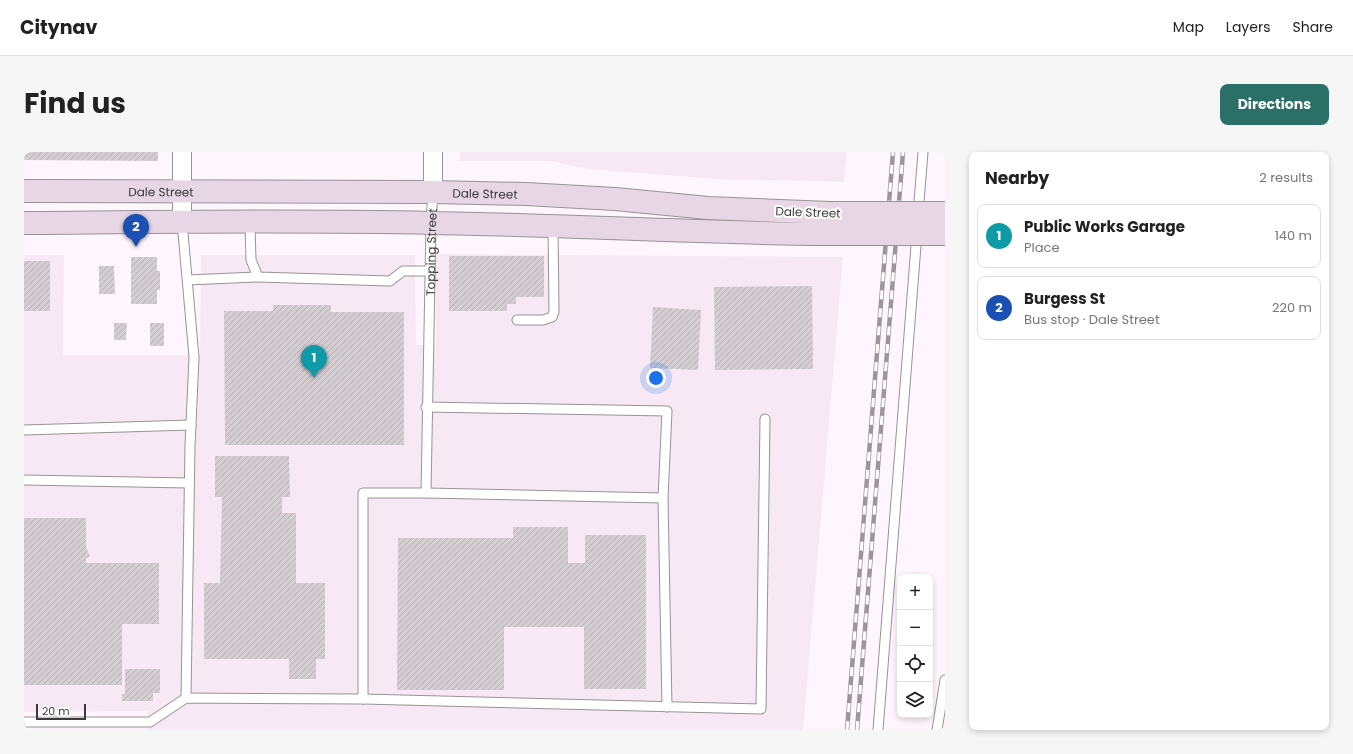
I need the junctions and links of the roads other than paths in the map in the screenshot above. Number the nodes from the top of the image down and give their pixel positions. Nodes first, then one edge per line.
1 (182, 152) edge
2 (433, 152) edge
3 (923, 152) edge
4 (24, 191) edge
5 (182, 191) junction
6 (433, 192) junction
7 (945, 213) edge
8 (182, 222) junction
9 (24, 223) edge
10 (250, 223) junction
11 (431, 223) junction
12 (553, 226) junction
13 (945, 234) edge
14 (430, 271) junction
15 (258, 277) junction
16 (188, 280) junction
17 (517, 320) dead end
18 (426, 407) junction
19 (765, 419) dead end
20 (191, 425) junction
21 (24, 430) edge
22 (24, 480) edge
23 (189, 483) junction
24 (426, 493) junction
25 (663, 498) junction
26 (945, 680) edge
27 (186, 698) junction
28 (363, 699) junction
29 (667, 707) junction
30 (24, 722) edge
31 (878, 730) edge
32 (937, 730) edge

1 - 5 street
2 - 6 street, Topping Street
3 - 31 lane
4 - 5 main road, Dale Street
5 - 6 main road, Dale Street
5 - 8 street
6 - 7 main road, Dale Street, bridge
6 - 11 lane, Topping Street
8 - 9 main road, Dale Street
8 - 10 main road, Dale Street
8 - 16 lane
10 - 11 main road, Dale Street
10 - 15 lane
11 - 12 main road, Dale Street
11 - 14 lane, Topping Street
12 - 13 main road, Dale Street, bridge
12 - 17 lane
14 - 15 lane
14 - 18 lane, Topping Street
15 - 16 lane
16 - 20 lane
18 - 24 lane, Topping Street
18 - 25 lane
19 - 29 lane
20 - 21 lane
20 - 23 lane
22 - 23 lane
23 - 27 lane
24 - 25 lane
24 - 28 lane
25 - 29 lane
26 - 32 lane
27 - 28 lane
27 - 30 lane
28 - 29 lane

